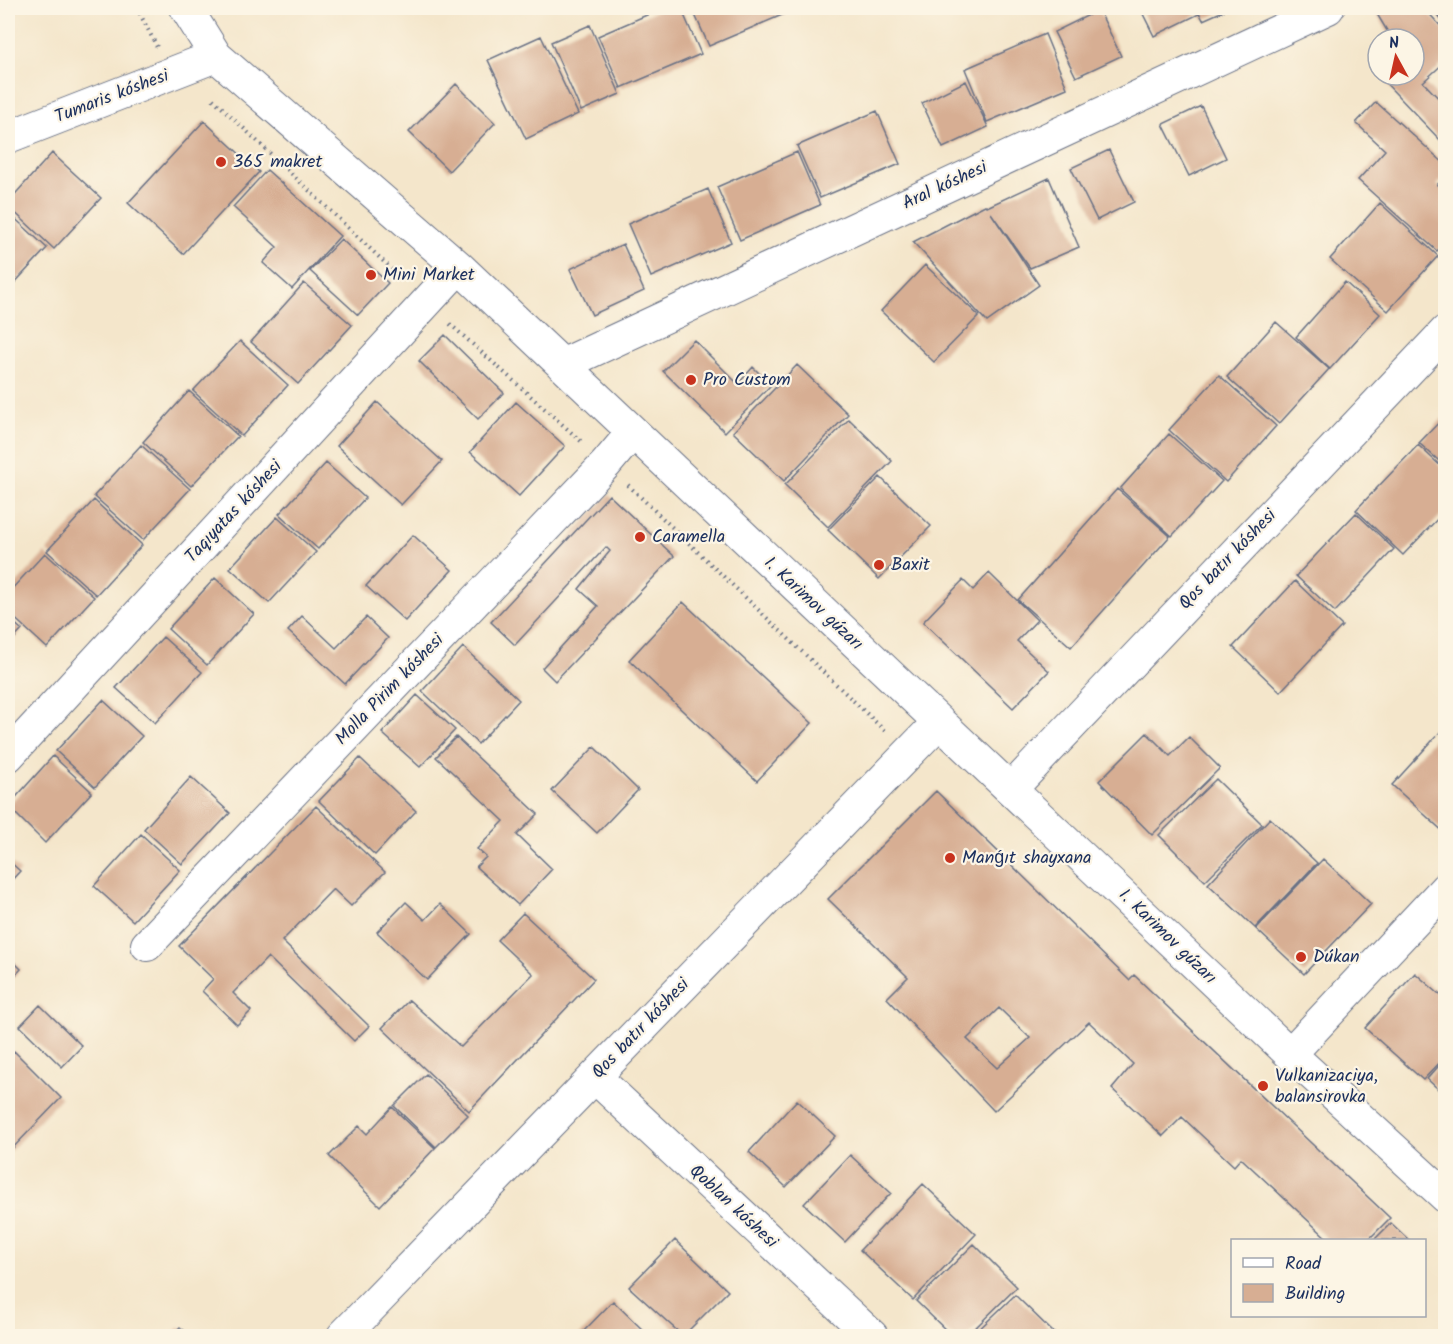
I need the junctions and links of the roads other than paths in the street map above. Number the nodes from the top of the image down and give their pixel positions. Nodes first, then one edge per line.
1 (186, 8) edge
2 (1328, 8) edge
3 (216, 56) junction
4 (8, 137) edge
5 (459, 267) junction
6 (1446, 332) edge
7 (562, 365) junction
8 (632, 433) junction
9 (939, 722) junction
10 (8, 756) edge
11 (1011, 789) junction
12 (1446, 888) edge
13 (147, 945) dead end
14 (1290, 1054) junction
15 (595, 1077) junction
16 (1446, 1197) edge
17 (343, 1336) edge
18 (872, 1336) edge

1 - 3 street, I. Karimov gúzarı
2 - 7 street, Aral kóshesi
3 - 4 street, Tumaris kóshesi
3 - 5 street, I. Karimov gúzarı
5 - 7 street, I. Karimov gúzarı
5 - 10 street, Taqıyatas kóshesi
6 - 11 street, Qos batır kóshesi
7 - 8 street, I. Karimov gúzarı
8 - 9 street, I. Karimov gúzarı
8 - 13 street, Molla Pirim kóshesi
9 - 11 street, I. Karimov gúzarı
9 - 15 street, Qos batır kóshesi
11 - 14 street, I. Karimov gúzarı
12 - 14 street
14 - 16 street, I. Karimov gúzarı
15 - 17 street, Qos batır kóshesi
15 - 18 street, Qoblan kóshesi

